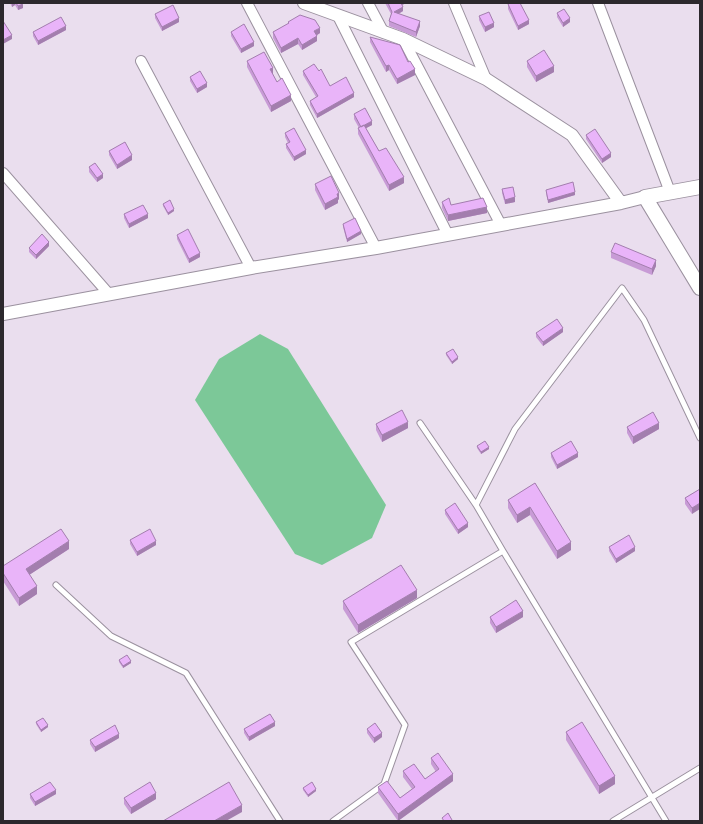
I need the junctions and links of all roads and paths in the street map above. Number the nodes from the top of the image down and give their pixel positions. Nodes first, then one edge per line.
1 (246, 3) edge
2 (304, 3) edge
3 (368, 3) edge
4 (454, 3) edge
5 (598, 3) edge
6 (338, 16) junction
7 (384, 33) junction
8 (403, 39) junction
9 (141, 61) dead end
10 (486, 79) junction
11 (3, 173) edge
12 (700, 187) edge
13 (670, 192) junction
14 (645, 197) junction
15 (621, 203) junction
16 (501, 225) junction
17 (448, 235) junction
18 (376, 248) junction
19 (252, 268) junction
20 (700, 288) edge
21 (108, 293) junction
22 (3, 314) edge
23 (420, 424) dead end
24 (700, 438) edge
25 (476, 505) junction
26 (503, 551) junction
27 (56, 586) dead end
28 (700, 768) edge
29 (652, 798) junction
30 (280, 821) edge
31 (333, 821) edge
32 (613, 821) edge
33 (666, 821) edge

1 - 18 street
2 - 6 street
3 - 7 street
4 - 10 street
5 - 13 street
6 - 7 street
6 - 17 street
7 - 8 street
8 - 10 street
8 - 16 street
9 - 19 street
10 - 15 street
11 - 21 street
12 - 13 main road
13 - 14 main road
14 - 15 street
14 - 20 main road
15 - 16 street
16 - 17 street
17 - 18 street
18 - 19 street
19 - 21 street
21 - 22 street
23 - 25 lane
24 - 25 lane
25 - 26 lane
26 - 29 lane
26 - 31 lane
27 - 30 lane
28 - 29 lane
29 - 32 lane
29 - 33 lane

